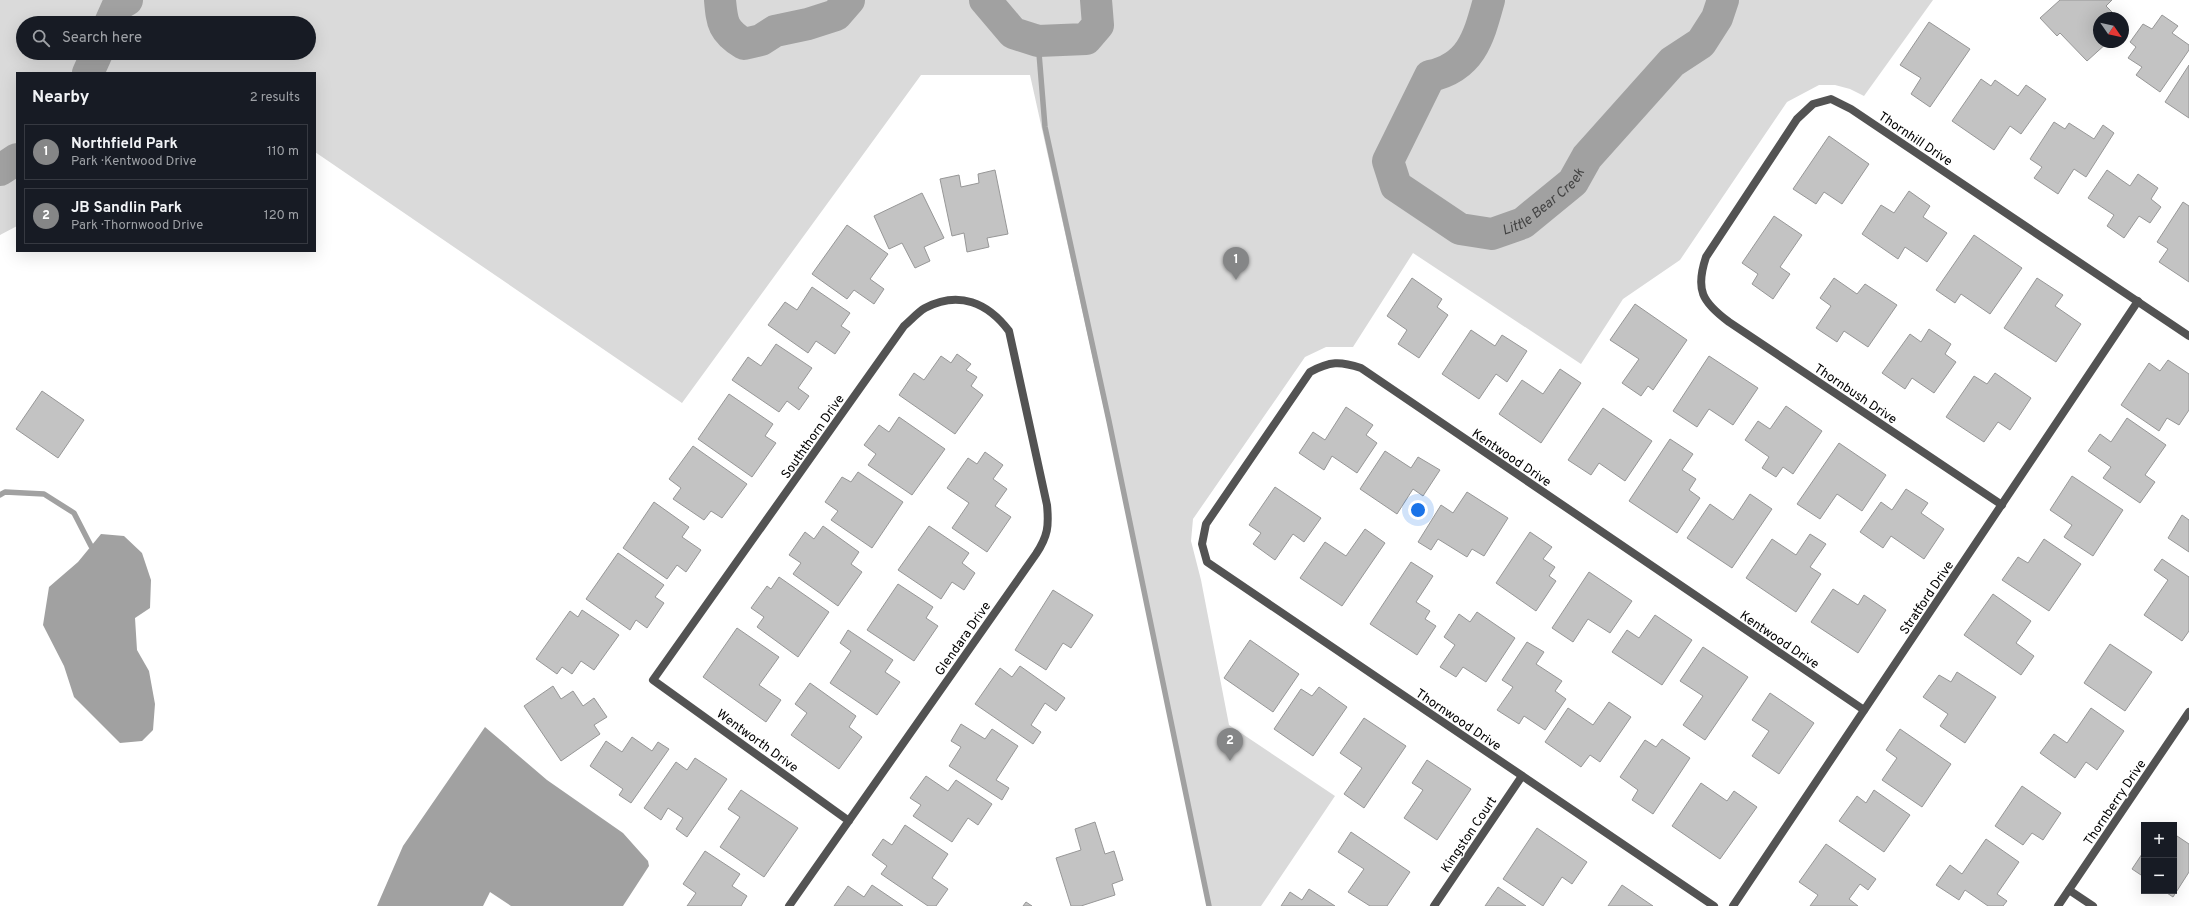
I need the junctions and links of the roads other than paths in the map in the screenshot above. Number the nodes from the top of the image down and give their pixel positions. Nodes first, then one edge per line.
1 (1703, 295) joint
2 (2138, 301) junction
3 (2189, 336) edge
4 (1014, 354) joint
5 (2002, 505) junction
6 (1202, 544) joint
7 (653, 680) joint
8 (1864, 710) junction
9 (2189, 712) edge
10 (1522, 776) junction
11 (849, 821) junction
12 (2069, 890) junction
13 (789, 906) edge
14 (1434, 906) edge
15 (1714, 906) edge
16 (1733, 906) edge
17 (2058, 906) edge
18 (2093, 906) edge

1 - 2 street, Thornhill Drive
1 - 5 street, Thornbush Drive
2 - 3 street, Thornhill Drive
2 - 5 street, Stratford Drive
4 - 7 street, Souththorn Drive
4 - 11 street, Glendara Drive
5 - 8 street, Stratford Drive
6 - 8 street, Kentwood Drive
6 - 10 street, Thornwood Drive
7 - 11 street, Wentworth Drive
8 - 16 street, Stratford Drive
9 - 12 street, Thornberry Drive
10 - 14 street, Kingston Court
10 - 15 street, Thornwood Drive
11 - 13 street, Glendara Drive
12 - 17 street, Thornberry Drive
12 - 18 street

